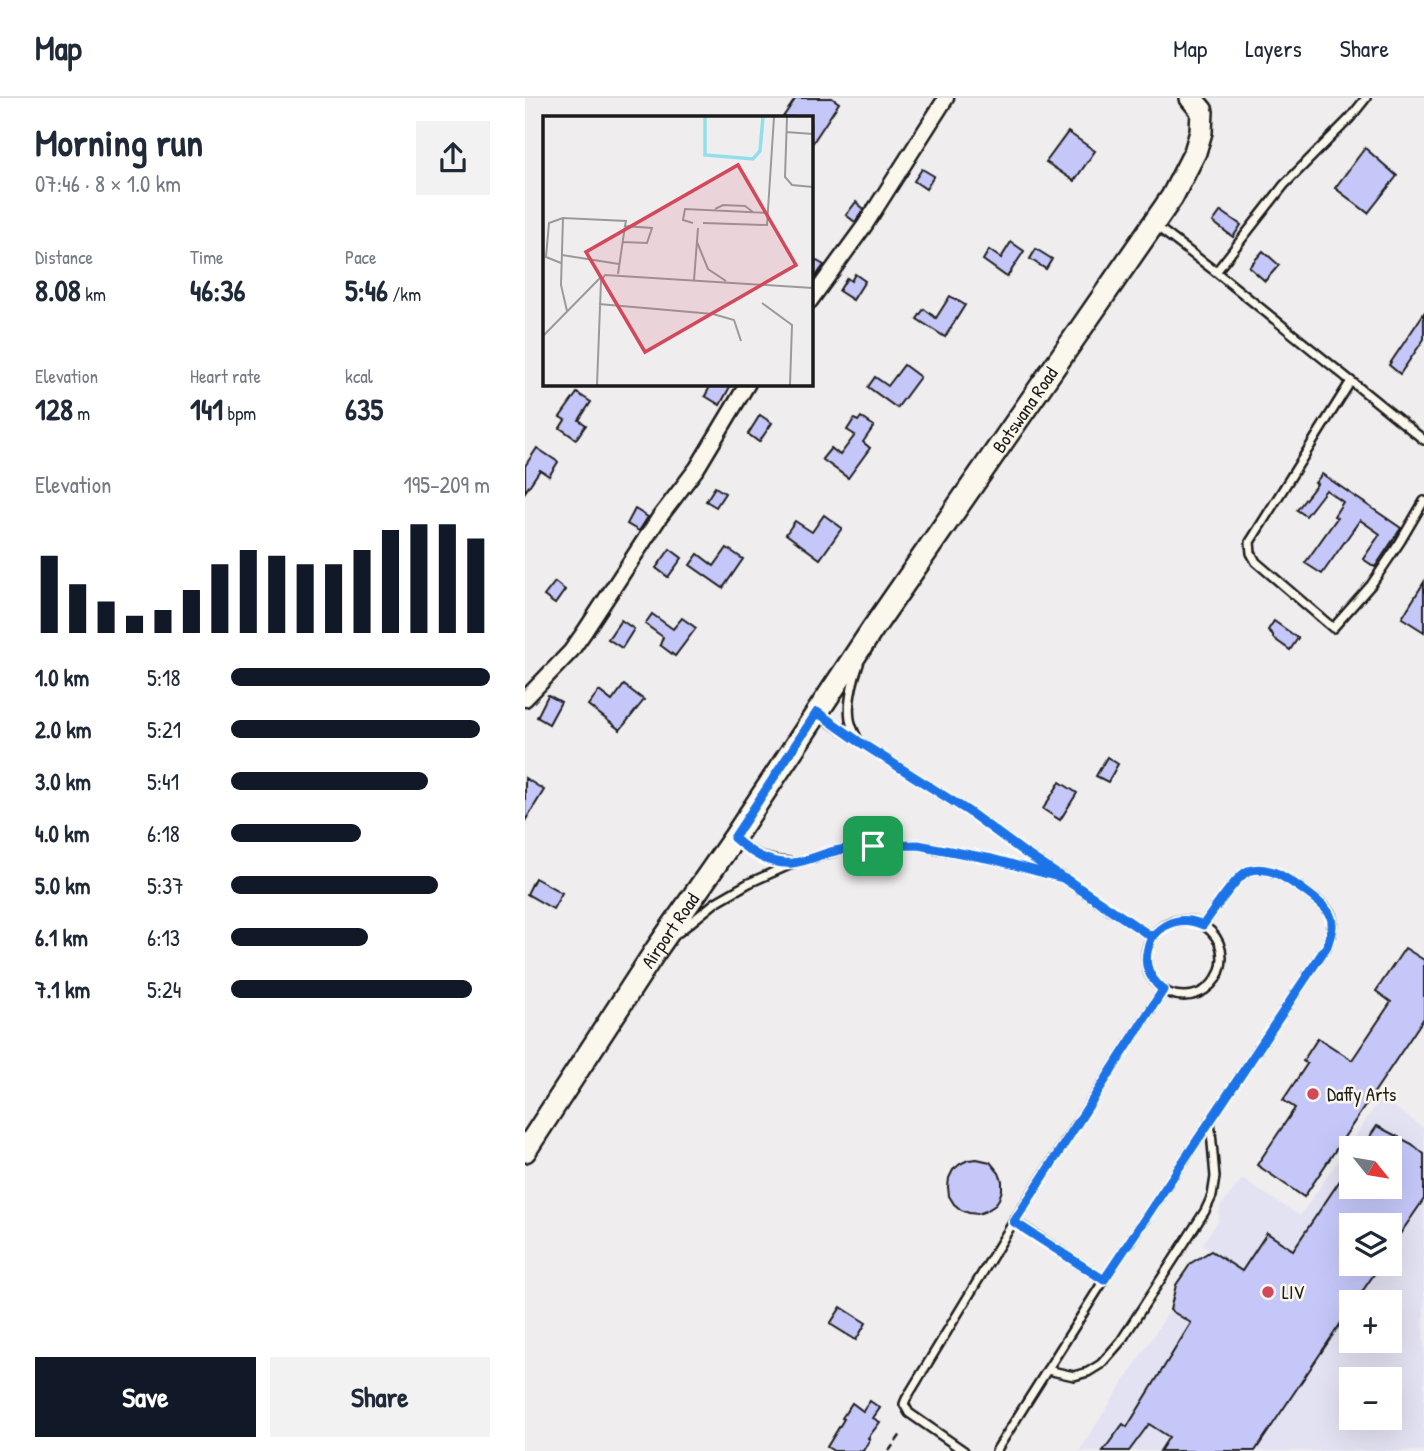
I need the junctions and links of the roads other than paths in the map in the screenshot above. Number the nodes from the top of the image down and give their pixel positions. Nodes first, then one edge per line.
1 (946, 98) edge
2 (1366, 98) edge
3 (1198, 102) edge
4 (1152, 224) junction
5 (1216, 272) junction
6 (812, 298) edge
7 (1351, 381) junction
8 (747, 385) edge
9 (1424, 440) edge
10 (1424, 501) edge
11 (872, 631) junction
12 (525, 699) edge
13 (817, 712) junction
14 (858, 741) junction
15 (734, 838) junction
16 (794, 863) junction
17 (1066, 879) junction
18 (1203, 925) junction
19 (1152, 937) junction
20 (656, 950) junction
21 (1163, 990) junction
22 (1210, 1120) junction
23 (525, 1151) edge
24 (1014, 1222) junction
25 (1104, 1280) junction
26 (1047, 1370) junction
27 (964, 1451) edge
28 (996, 1451) edge

1 - 6 street
2 - 5 lane
3 - 4 street, Botswana Road
4 - 5 lane
4 - 11 street, Botswana Road
5 - 7 lane
7 - 9 lane
7 - 10 lane
8 - 12 street
11 - 13 street, Botswana Road
11 - 14 lane
13 - 14 lane
13 - 15 street, Airport Road
14 - 17 lane
15 - 16 lane
15 - 20 street, Airport Road
16 - 17 lane
16 - 20 lane
17 - 19 lane
18 - 19 lane
18 - 21 lane
18 - 22 lane
19 - 21 lane
20 - 23 street, Airport Road
21 - 24 lane
22 - 25 lane
22 - 26 lane
24 - 25 lane
24 - 27 lane
25 - 26 lane
26 - 28 lane

